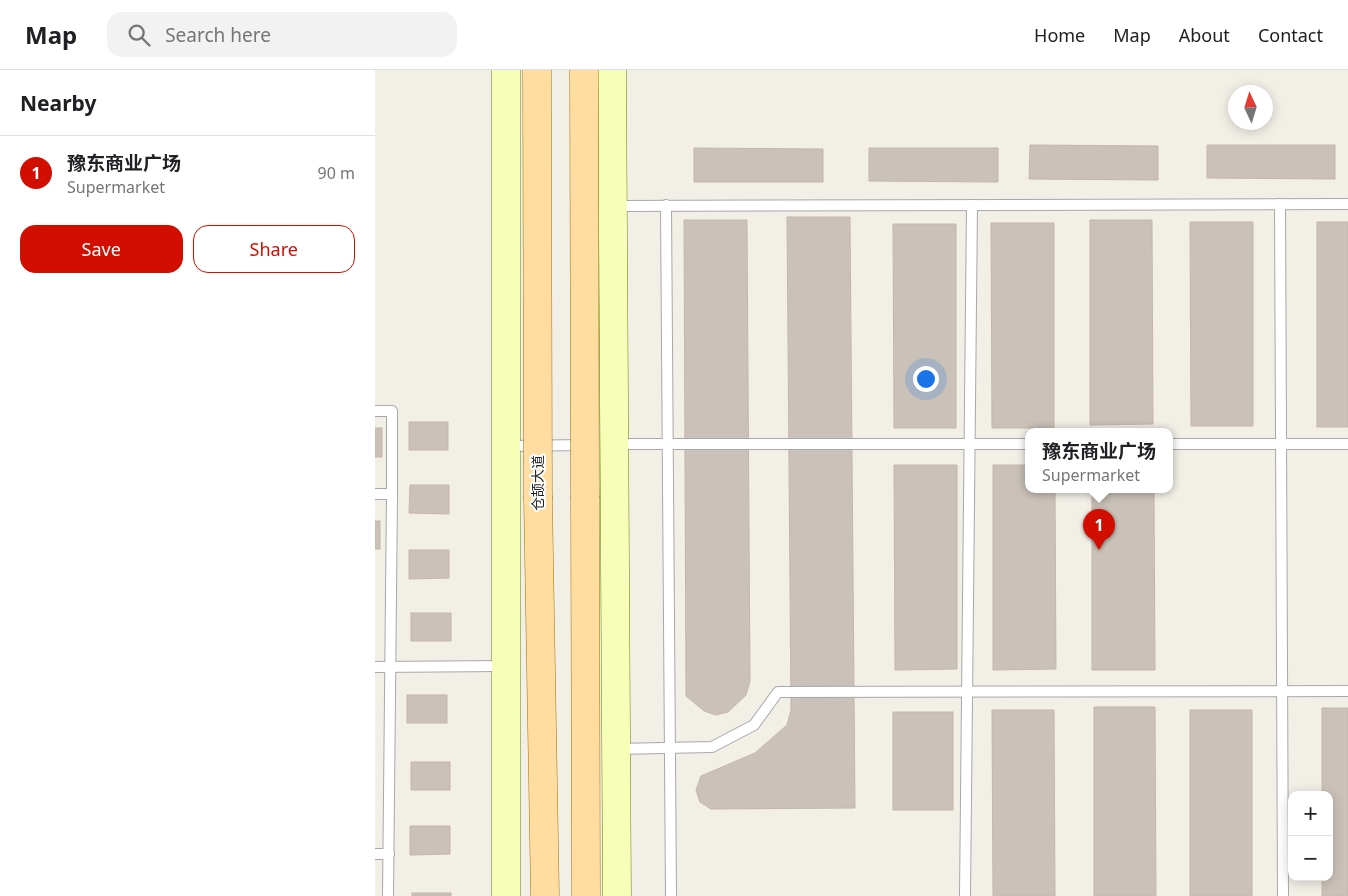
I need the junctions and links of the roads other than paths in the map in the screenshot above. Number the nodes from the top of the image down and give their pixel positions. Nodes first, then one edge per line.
1 (506, 70) edge
2 (537, 70) edge
3 (584, 70) edge
4 (612, 70) edge
5 (1280, 204) junction
6 (1348, 204) edge
7 (667, 205) junction
8 (972, 205) junction
9 (613, 206) junction
10 (375, 411) edge
11 (969, 444) junction
12 (1025, 444) edge
13 (1173, 444) edge
14 (1281, 444) junction
15 (1348, 444) edge
16 (605, 445) junction
17 (668, 445) junction
18 (506, 446) junction
19 (375, 494) edge
20 (392, 494) junction
21 (506, 666) junction
22 (375, 667) edge
23 (391, 667) junction
24 (1282, 691) junction
25 (1348, 691) edge
26 (967, 692) junction
27 (671, 748) junction
28 (616, 749) junction
29 (375, 854) edge
30 (389, 854) junction
31 (388, 896) edge
32 (506, 896) edge
33 (545, 896) edge
34 (586, 896) edge
35 (617, 896) edge
36 (671, 896) edge
37 (965, 896) edge
38 (1283, 896) edge

1 - 18 main road
2 - 33 main road, 仓颉大道, bridge
3 - 34 main road, bridge
4 - 9 main road
5 - 6 lane
5 - 8 lane
5 - 14 lane
7 - 8 lane
7 - 9 lane
7 - 17 lane
8 - 11 lane
9 - 16 main road
10 - 20 lane
11 - 12 lane
11 - 17 lane
11 - 26 lane
13 - 14 lane
14 - 15 lane
14 - 24 lane
16 - 17 lane
16 - 18 lane
16 - 28 main road
17 - 27 lane
18 - 21 main road
19 - 20 lane
20 - 23 lane
21 - 23 lane
21 - 32 main road
22 - 23 lane
23 - 30 lane
24 - 25 lane
24 - 26 lane
24 - 38 lane
26 - 27 lane
26 - 37 lane
27 - 28 lane
27 - 36 lane
28 - 35 main road
29 - 30 lane
30 - 31 lane

